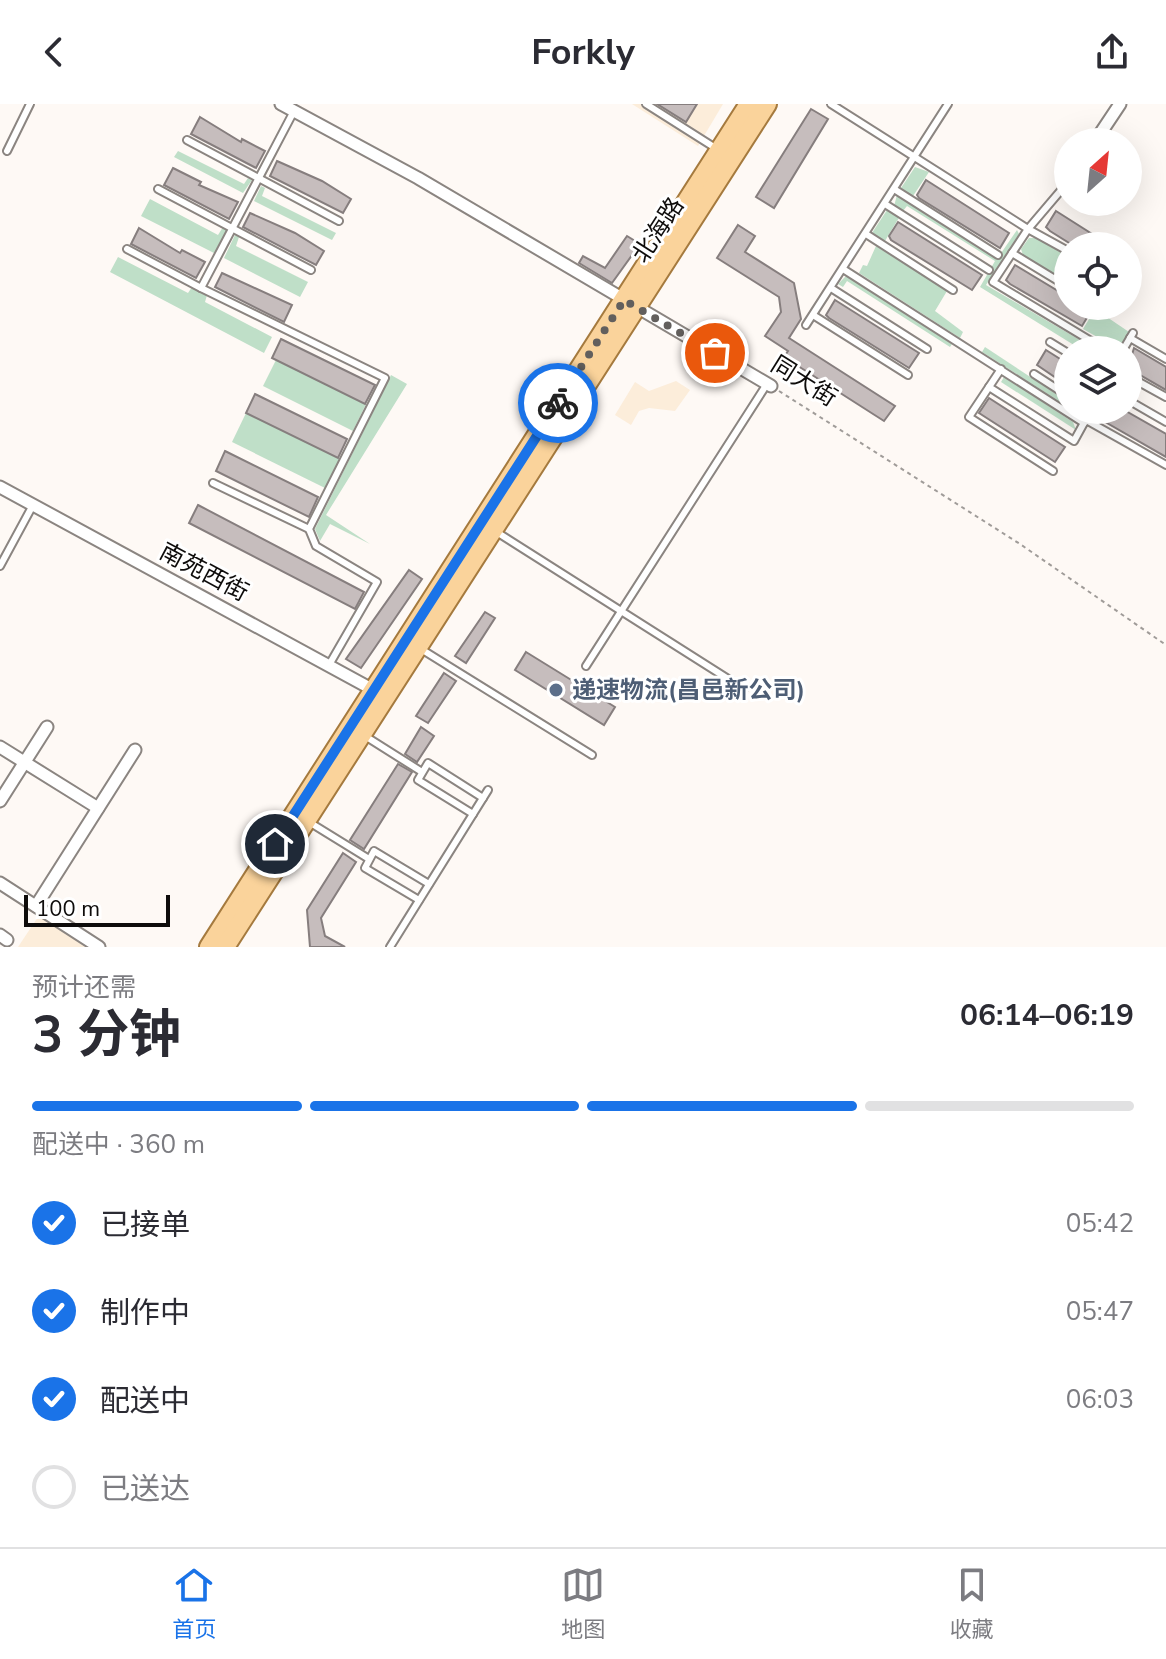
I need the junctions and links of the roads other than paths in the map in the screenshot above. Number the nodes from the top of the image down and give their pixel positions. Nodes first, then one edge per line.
1 (30, 104) edge
2 (281, 104) edge
3 (646, 104) edge
4 (749, 104) edge
5 (767, 104) edge
6 (831, 104) edge
7 (948, 104) edge
8 (1120, 104) edge
9 (294, 111) junction
10 (1104, 128) edge
11 (187, 140) dead end
12 (7, 151) dead end
13 (720, 151) junction
14 (915, 157) junction
15 (258, 178) junction
16 (158, 189) dead end
17 (894, 189) junction
18 (1054, 198) edge
19 (885, 204) junction
20 (339, 221) dead end
21 (233, 228) junction
22 (1028, 229) junction
23 (866, 234) junction
24 (1054, 243) edge
25 (127, 249) dead end
26 (1012, 253) junction
27 (998, 255) dead end
28 (843, 269) junction
29 (311, 270) dead end
30 (989, 270) dead end
31 (1054, 278) edge
32 (201, 288) junction
33 (831, 288) junction
34 (953, 290) dead end
35 (630, 303) junction
36 (813, 315) junction
37 (806, 325) dead end
38 (1083, 336) edge
39 (1050, 342) dead end
40 (1142, 342) edge
41 (1054, 344) edge
42 (927, 349) dead end
43 (1166, 359) edge
44 (1001, 369) junction
45 (1034, 374) dead end
46 (908, 375) dead end
47 (1142, 384) edge
48 (769, 385) joint
49 (989, 387) junction
50 (1054, 387) edge
51 (1166, 397) edge
52 (1054, 402) edge
53 (1142, 408) edge
54 (1166, 422) edge
55 (1083, 424) edge
56 (1091, 424) edge
57 (1166, 465) edge
58 (1053, 471) dead end
59 (213, 483) dead end
60 (0, 487) edge
61 (33, 505) junction
62 (487, 526) junction
63 (309, 529) junction
64 (0, 566) edge
65 (621, 611) junction
66 (418, 648) junction
67 (329, 665) junction
68 (586, 666) dead end
69 (744, 689) dead end
70 (380, 693) junction
71 (47, 727) dead end
72 (362, 734) junction
73 (0, 747) edge
74 (135, 750) dead end
75 (592, 755) dead end
76 (25, 763) junction
77 (422, 772) junction
78 (488, 790) dead end
79 (483, 798) junction
80 (0, 801) edge
81 (98, 808) junction
82 (473, 814) junction
83 (306, 820) junction
84 (369, 859) junction
85 (0, 883) edge
86 (429, 884) junction
87 (419, 900) junction
88 (36, 906) junction
89 (224, 946) edge
90 (99, 947) edge
91 (390, 947) edge

1 - 12 lane
2 - 9 street, 同大街
3 - 13 lane
4 - 13 main road, 北海路
5 - 35 main road, 北海路
6 - 14 lane
7 - 14 lane
8 - 10 street
9 - 15 lane
9 - 35 street, 同大街
11 - 15 lane
13 - 35 main road, 北海路
14 - 17 lane
14 - 22 lane
15 - 20 lane
15 - 21 lane
16 - 21 lane
17 - 19 lane
17 - 27 lane
18 - 22 lane
19 - 23 lane
19 - 30 lane
21 - 29 lane
21 - 32 lane
22 - 24 lane
22 - 26 lane
23 - 28 lane
23 - 34 lane
25 - 32 lane
26 - 31 lane
26 - 38 lane
28 - 33 lane
28 - 44 lane
32 - 63 lane
33 - 36 lane
33 - 42 lane
35 - 48 street, 同大街
35 - 62 main road, 北海路
36 - 37 lane
36 - 46 lane
39 - 41 lane
40 - 43 lane
44 - 49 lane
44 - 52 lane
45 - 50 lane
47 - 51 lane
48 - 65 lane
49 - 55 lane
49 - 58 lane
53 - 54 lane
56 - 57 lane
59 - 63 lane
60 - 61 street, 南苑西街
61 - 64 lane
61 - 67 street, 南苑西街
62 - 65 lane
62 - 66 main road, 北海路
62 - 70 main road, 北海路
63 - 67 lane
65 - 68 lane
65 - 69 lane
66 - 70 main road, 北海路
66 - 75 lane
67 - 70 street, 南苑西街
70 - 72 main road, 北海路
70 - 89 main road, 北海路
71 - 76 street
72 - 77 lane
72 - 83 main road, 北海路
73 - 76 street
74 - 81 street
76 - 80 street
76 - 81 street
77 - 79 lane
77 - 82 lane
78 - 79 lane
79 - 82 lane
81 - 88 street
82 - 86 lane
83 - 84 lane
83 - 89 main road, 北海路
84 - 86 lane
84 - 87 lane
85 - 88 street
86 - 87 lane
87 - 91 lane
88 - 90 street

